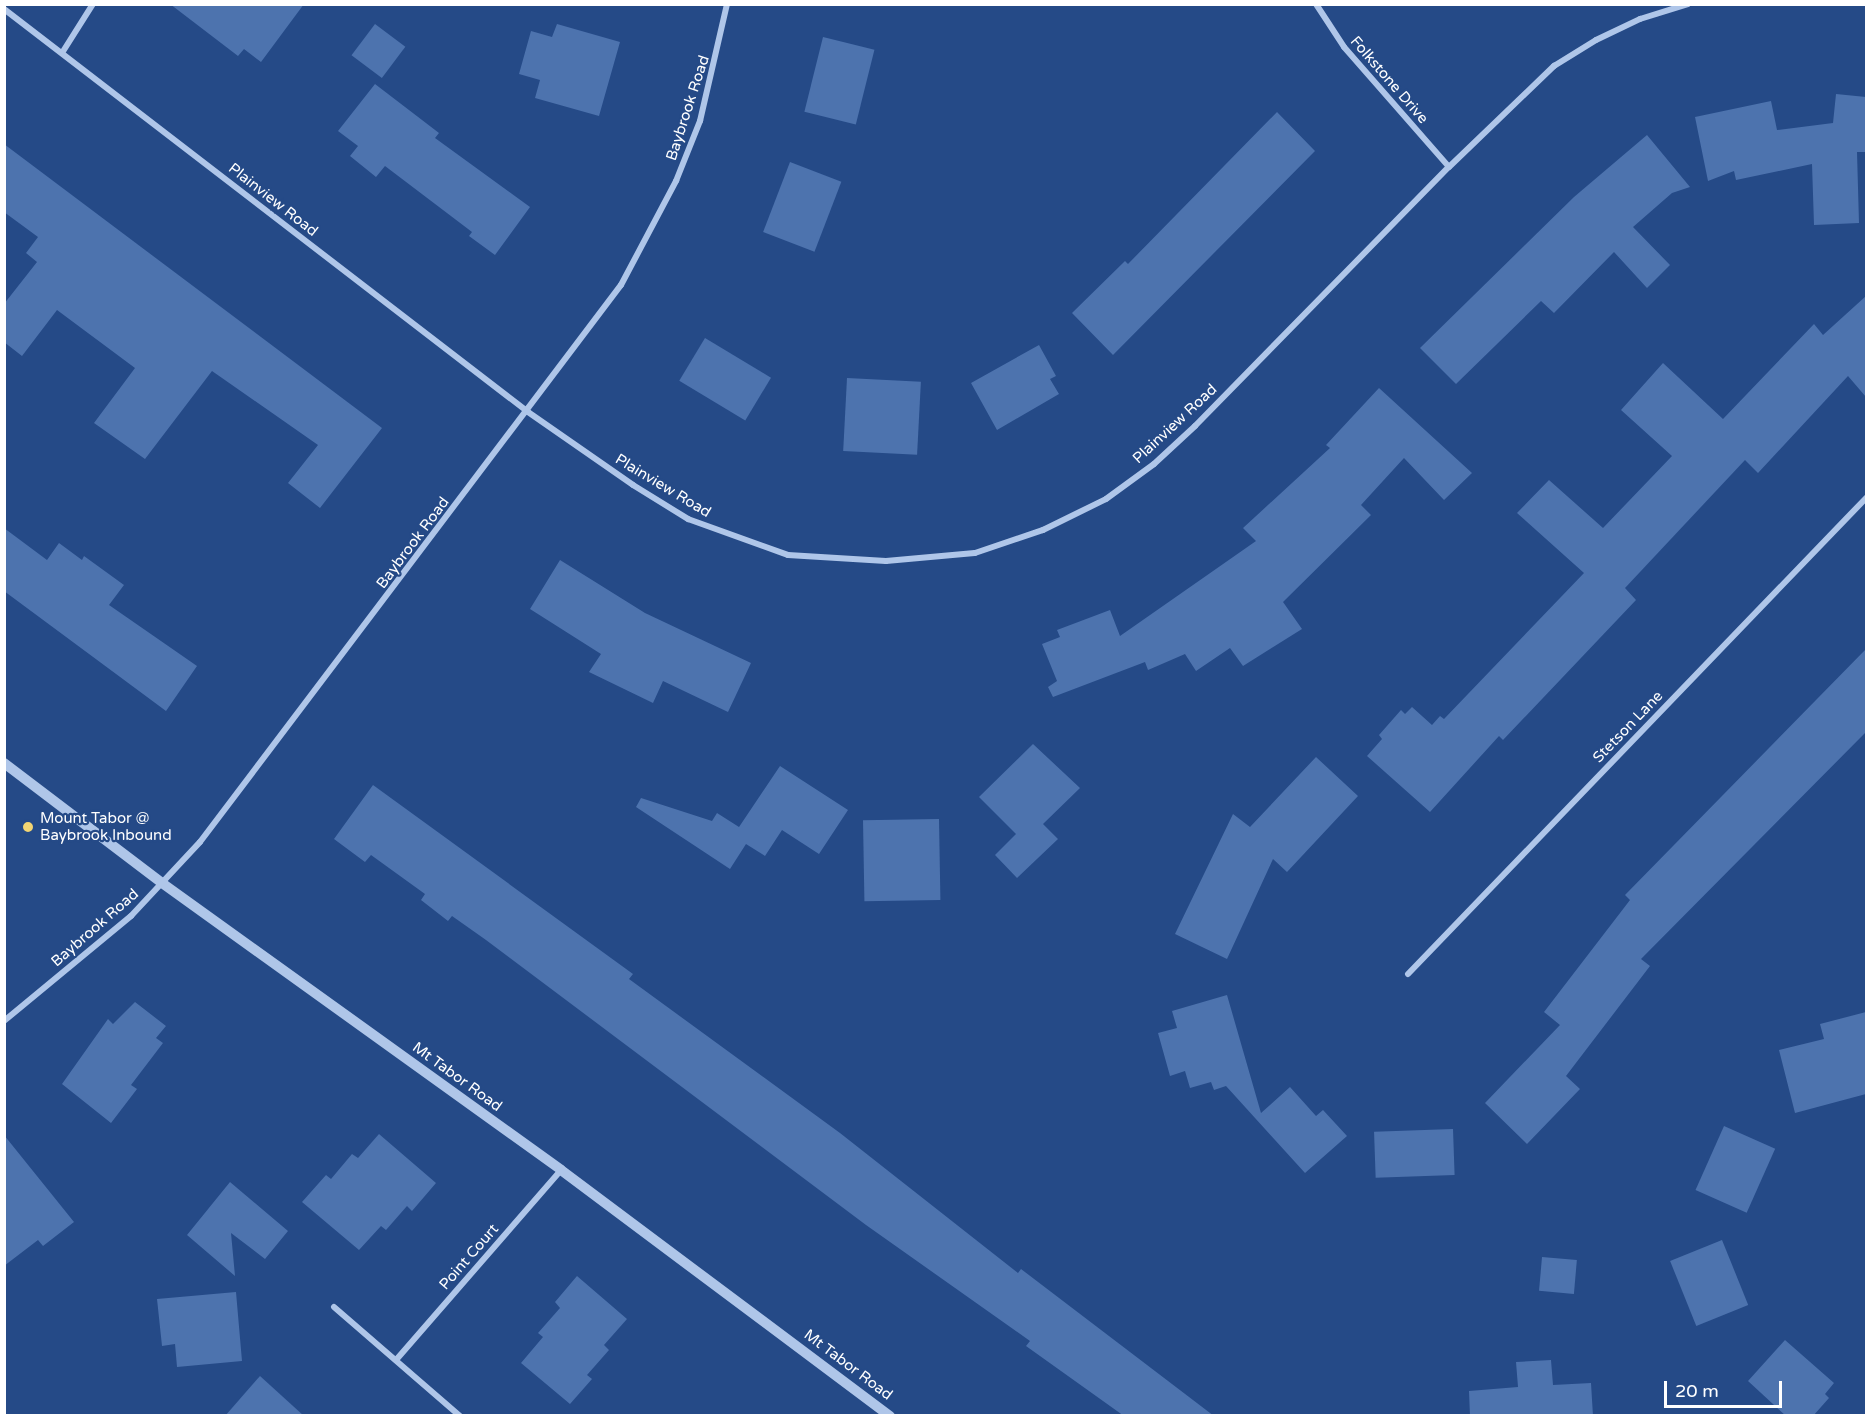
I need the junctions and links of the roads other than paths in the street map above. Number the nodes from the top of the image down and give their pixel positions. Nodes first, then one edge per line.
1 (93, 4) edge
2 (728, 4) edge
3 (1316, 4) edge
4 (1688, 4) edge
5 (4, 9) edge
6 (62, 53) junction
7 (1449, 167) junction
8 (528, 412) junction
9 (1866, 498) edge
10 (4, 763) edge
11 (162, 883) junction
12 (1408, 974) dead end
13 (4, 1021) edge
14 (561, 1170) junction
15 (334, 1307) dead end
16 (396, 1360) junction
17 (460, 1416) edge
18 (890, 1416) edge

1 - 6 street
2 - 8 street, Baybrook Road
3 - 7 street, Folkstone Drive
4 - 7 street, Plainview Road
5 - 6 street, Plainview Road
6 - 8 street, Plainview Road
7 - 8 street, Plainview Road
8 - 11 street, Baybrook Road
9 - 12 street, Stetson Lane
10 - 11 street, Mt Tabor Road
11 - 13 street, Baybrook Road
11 - 14 street, Mt Tabor Road
14 - 16 street, Point Court
14 - 18 street, Mt Tabor Road
15 - 16 street
16 - 17 street

